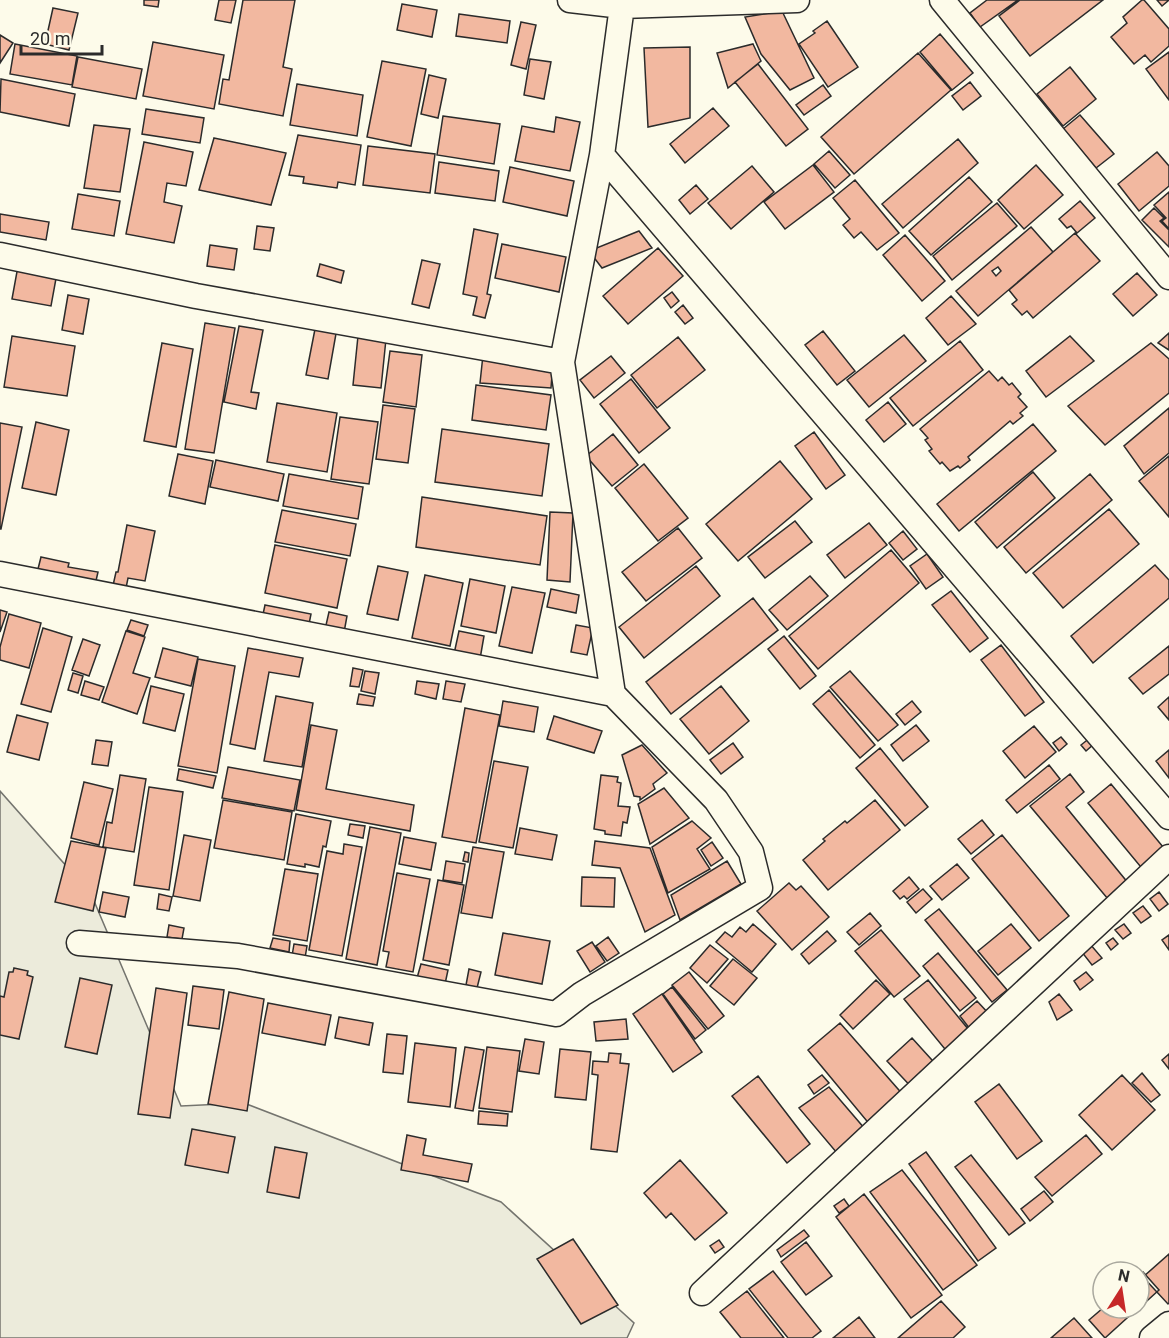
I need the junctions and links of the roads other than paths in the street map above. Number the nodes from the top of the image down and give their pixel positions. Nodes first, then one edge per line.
1 (570, 0) edge
2 (797, 0) edge
3 (942, 0) edge
4 (622, 6) junction
5 (602, 155) junction
6 (0, 255) edge
7 (1169, 277) edge
8 (562, 362) junction
9 (0, 574) edge
10 (613, 694) junction
11 (1169, 817) edge
12 (1169, 856) edge
13 (79, 943) dead end
14 (702, 1293) dead end
15 (1169, 1324) edge
16 (1152, 1338) edge

1 - 4 street
2 - 4 street
3 - 7 street
4 - 5 street
5 - 8 street
5 - 11 street
6 - 8 street
8 - 10 street
9 - 10 street
10 - 13 street
12 - 14 street
15 - 16 street

